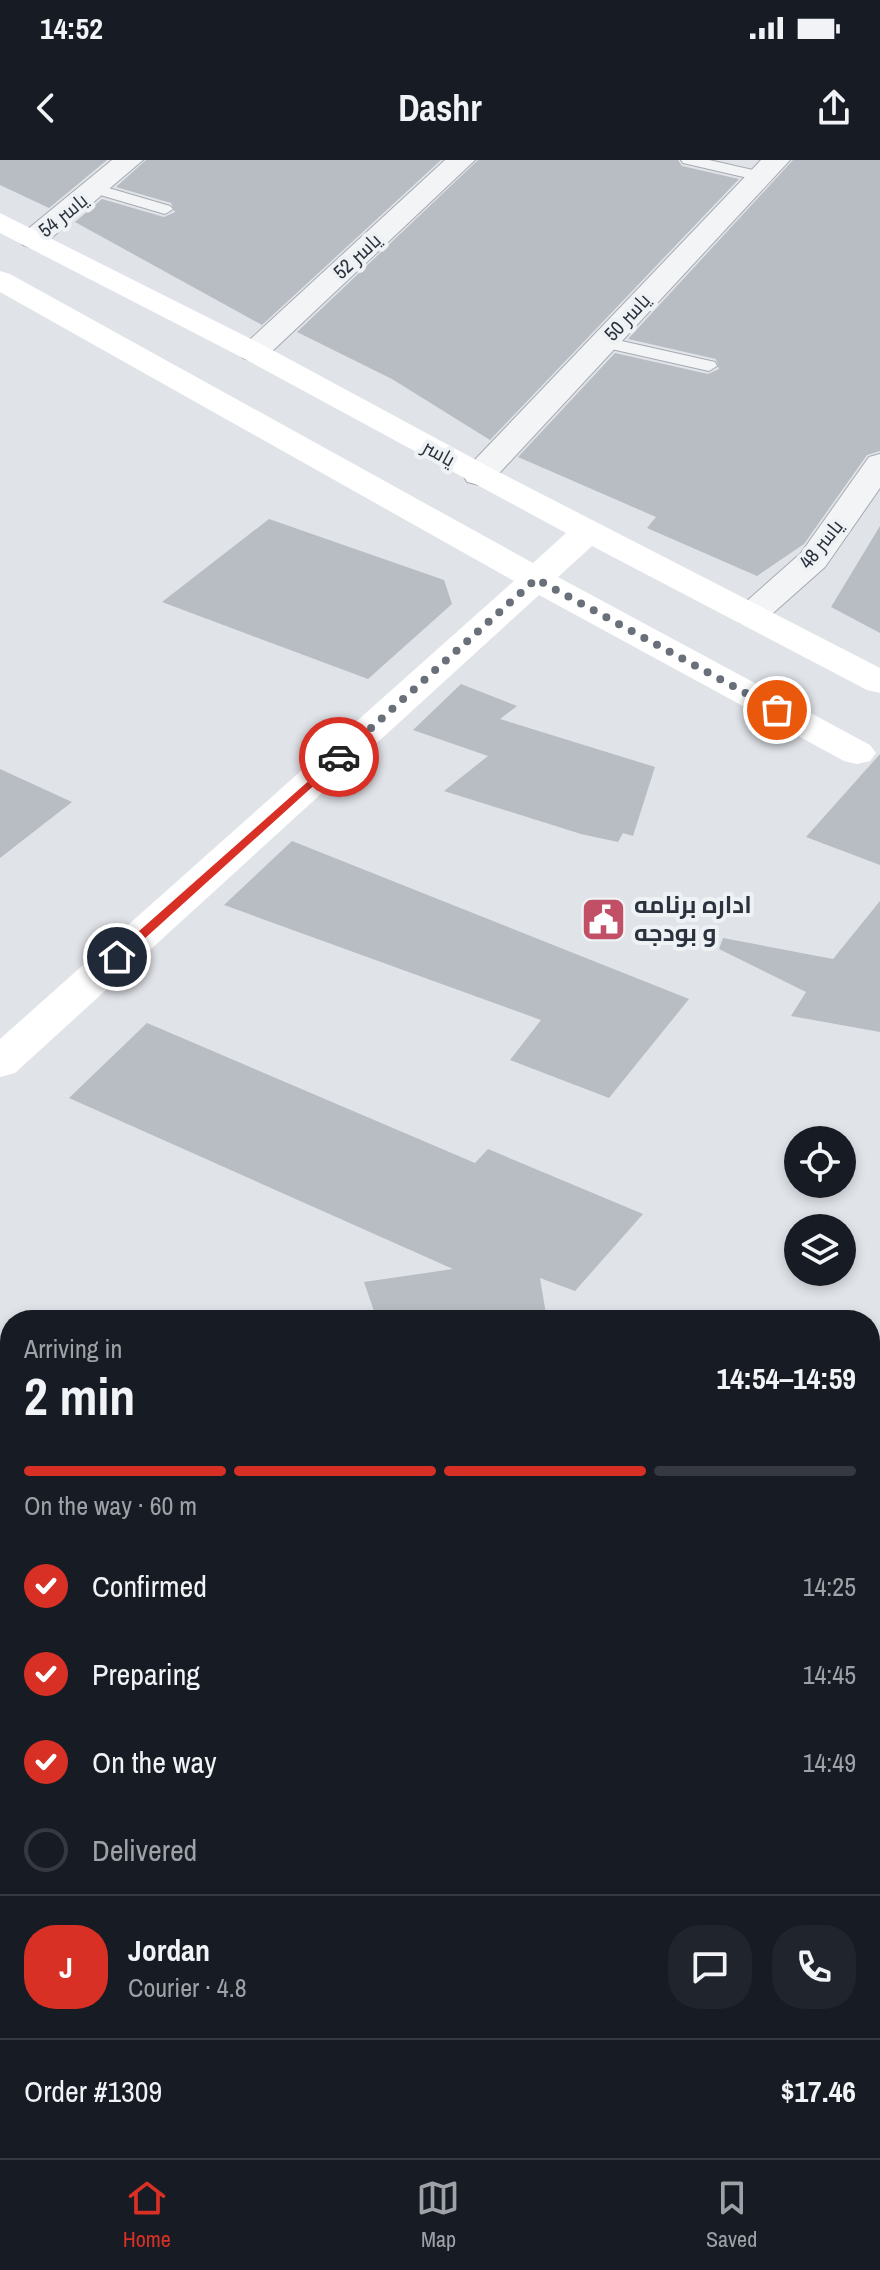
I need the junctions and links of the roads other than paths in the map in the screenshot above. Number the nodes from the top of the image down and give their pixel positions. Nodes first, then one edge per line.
1 (129, 160) edge
2 (461, 160) edge
3 (688, 160) edge
4 (768, 168) edge
5 (95, 189) junction
6 (165, 209) dead end
7 (0, 222) edge
8 (33, 239) junction
9 (0, 280) edge
10 (119, 284) junction
11 (55, 310) junction
12 (604, 342) junction
13 (254, 352) junction
14 (709, 366) dead end
15 (880, 464) edge
16 (479, 475) junction
17 (589, 531) junction
18 (536, 579) junction
19 (751, 615) junction
20 (880, 682) edge
21 (857, 753) dead end
22 (0, 1063) edge

1 - 5 street, یاسر 54
2 - 13 street, یاسر 52
3 - 4 lane
4 - 12 street, یاسر 50
5 - 6 lane
5 - 8 street, یاسر 54
7 - 8 main road, یاسر
8 - 10 main road, یاسر
9 - 11 main road
10 - 11 main road
10 - 13 main road, یاسر
11 - 18 main road
12 - 14 lane
12 - 16 street, یاسر 50
13 - 16 main road, یاسر
15 - 19 street, یاسر 48
16 - 17 main road, یاسر
17 - 18 main road
17 - 19 main road, یاسر
18 - 21 main road
18 - 22 main road
19 - 20 main road, یاسر

